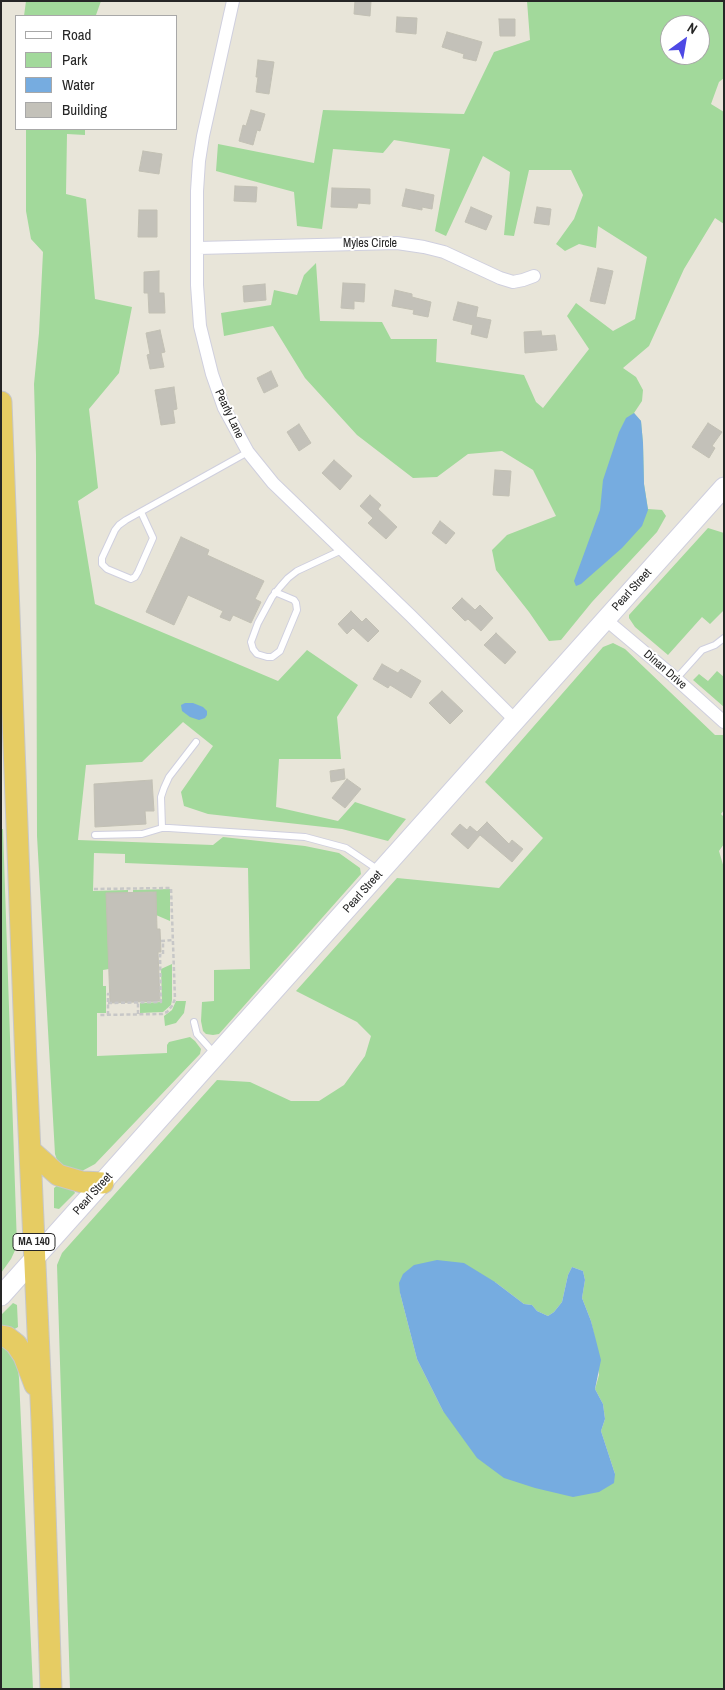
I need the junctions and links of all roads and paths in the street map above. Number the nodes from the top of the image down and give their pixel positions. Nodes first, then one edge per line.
1 (233, 1) edge
2 (198, 248) junction
3 (534, 276) dead end
4 (1, 402) edge
5 (248, 452) junction
6 (724, 488) edge
7 (141, 512) junction
8 (342, 550) junction
9 (276, 592) junction
10 (605, 620) junction
11 (724, 638) edge
12 (676, 679) junction
13 (515, 720) junction
14 (724, 722) edge
15 (196, 742) dead end
16 (162, 828) junction
17 (95, 834) dead end
18 (381, 872) junction
19 (130, 888) junction
20 (94, 889) dead end
21 (130, 893) dead end
22 (173, 940) junction
23 (110, 994) dead end
24 (138, 1002) junction
25 (108, 1004) junction
26 (138, 1014) junction
27 (98, 1015) dead end
28 (108, 1015) junction
29 (194, 1022) dead end
30 (217, 1056) junction
31 (30, 1150) junction
32 (103, 1183) junction
33 (35, 1258) junction
34 (1, 1296) edge
35 (1, 1336) edge
36 (41, 1399) junction
37 (51, 1689) edge

1 - 2 street, Pearly Lane
2 - 3 street, Myles Circle
2 - 5 street, Pearly Lane
4 - 31 highway, MA 140
5 - 7 lane
5 - 8 street, Pearly Lane
6 - 10 main road, Pearl Street
7 - 7 lane
8 - 9 lane
8 - 13 street, Pearly Lane
9 - 9 lane
10 - 12 street, Dinan Drive
10 - 13 main road, Pearl Street
11 - 12 lane
12 - 14 street, Dinan Drive
13 - 18 main road, Pearl Street
15 - 16 lane
16 - 17 lane
16 - 18 lane
18 - 30 main road, Pearl Street
19 - 20 path
19 - 21 path
19 - 22 path
22 - 24 path
22 - 26 path
23 - 25 path
24 - 25 path
24 - 26 path
25 - 28 path
26 - 28 path
27 - 28 path
29 - 30 lane
30 - 32 main road, Pearl Street
31 - 32 highway
31 - 33 highway, MA 140
32 - 33 main road, Pearl Street
33 - 34 main road, Pearl Street
33 - 36 highway, MA 140
35 - 36 highway
36 - 37 highway, MA 140

